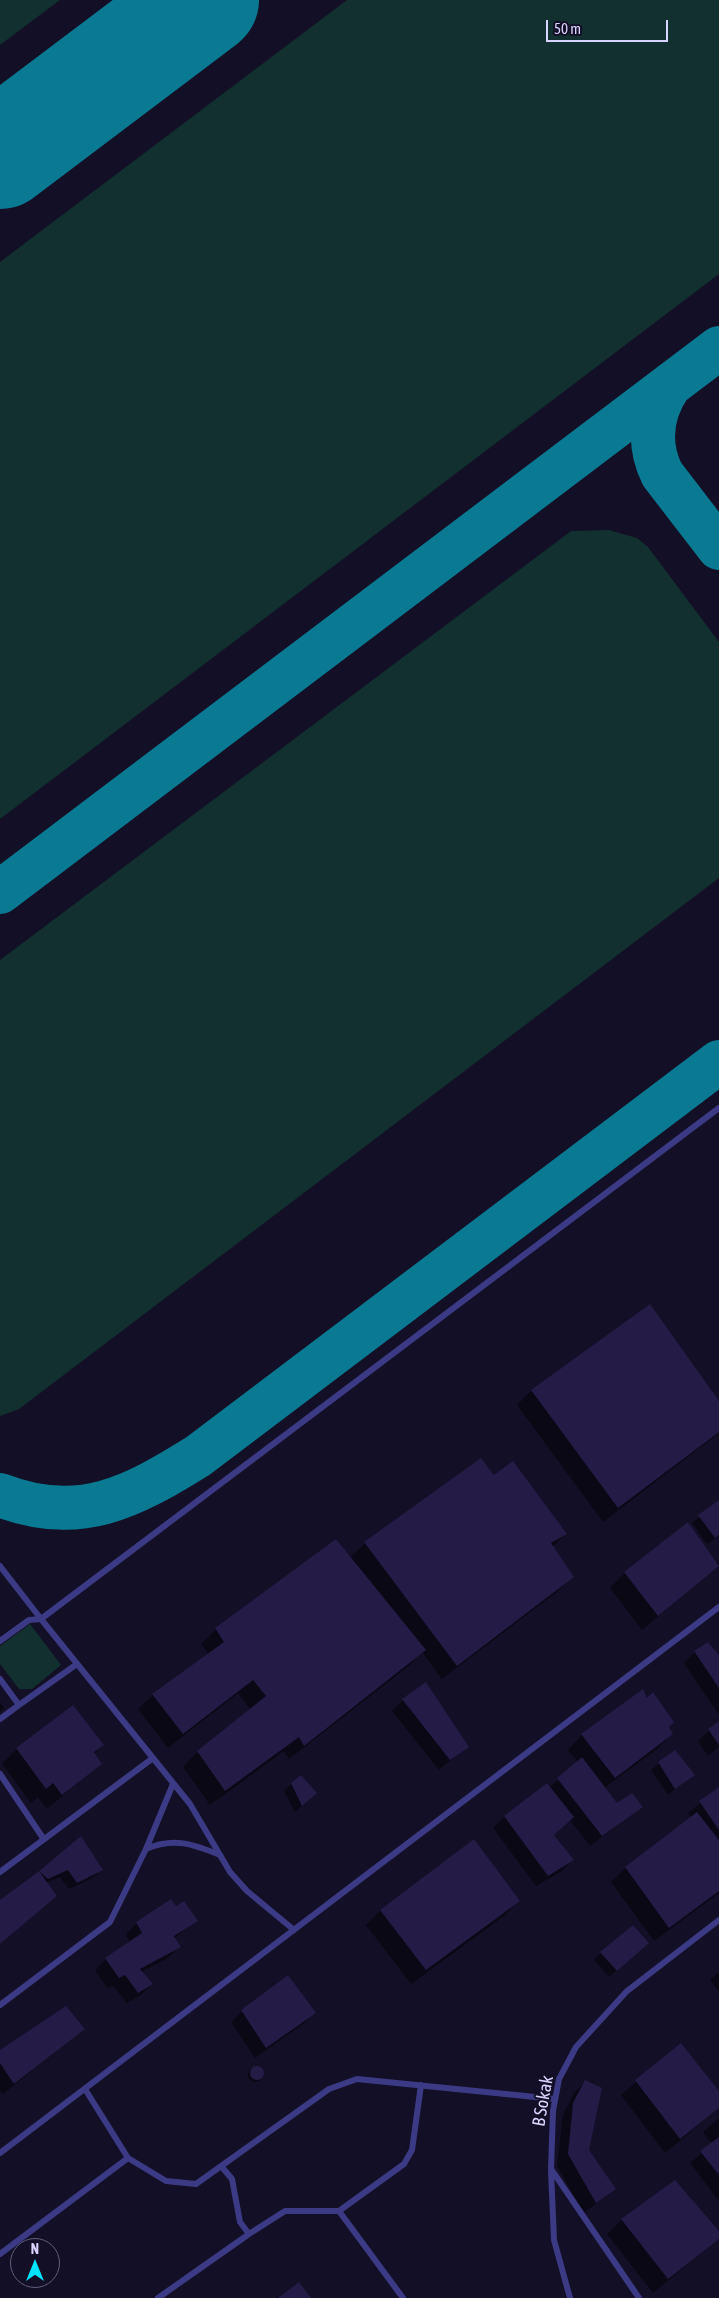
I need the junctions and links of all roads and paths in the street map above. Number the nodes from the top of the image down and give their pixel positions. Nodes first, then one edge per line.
1 (719, 1108) edge
2 (0, 1566) edge
3 (719, 1607) edge
4 (41, 1619) junction
5 (0, 1641) edge
6 (77, 1664) junction
7 (0, 1679) edge
8 (18, 1706) junction
9 (0, 1719) edge
10 (153, 1758) junction
11 (0, 1774) edge
12 (173, 1784) junction
13 (44, 1838) junction
14 (146, 1849) junction
15 (220, 1855) junction
16 (0, 1872) edge
17 (719, 1920) edge
18 (294, 1930) junction
19 (0, 2005) edge
20 (421, 2085) junction
21 (85, 2088) junction
22 (555, 2099) junction
23 (0, 2153) edge
24 (128, 2158) junction
25 (221, 2166) junction
26 (551, 2169) junction
27 (339, 2211) junction
28 (249, 2234) junction
29 (0, 2254) edge
30 (158, 2298) edge
31 (403, 2298) edge
32 (570, 2298) edge
33 (639, 2298) edge

1 - 4 lane
2 - 4 lane
3 - 18 lane
4 - 5 lane
4 - 6 lane
6 - 8 lane
6 - 10 lane
7 - 8 lane
8 - 9 lane
10 - 12 lane
10 - 13 lane
11 - 13 lane
12 - 14 lane
12 - 15 lane
13 - 16 lane
14 - 15 lane
14 - 19 lane
15 - 18 lane
17 - 22 lane, B Sokak
18 - 21 lane
20 - 22 lane
20 - 25 lane
20 - 27 lane
21 - 23 lane
21 - 24 lane
22 - 26 lane, B Sokak
24 - 25 lane
24 - 29 lane
25 - 28 lane
26 - 32 lane, B Sokak
26 - 33 lane
27 - 28 lane
27 - 31 lane
28 - 30 lane

